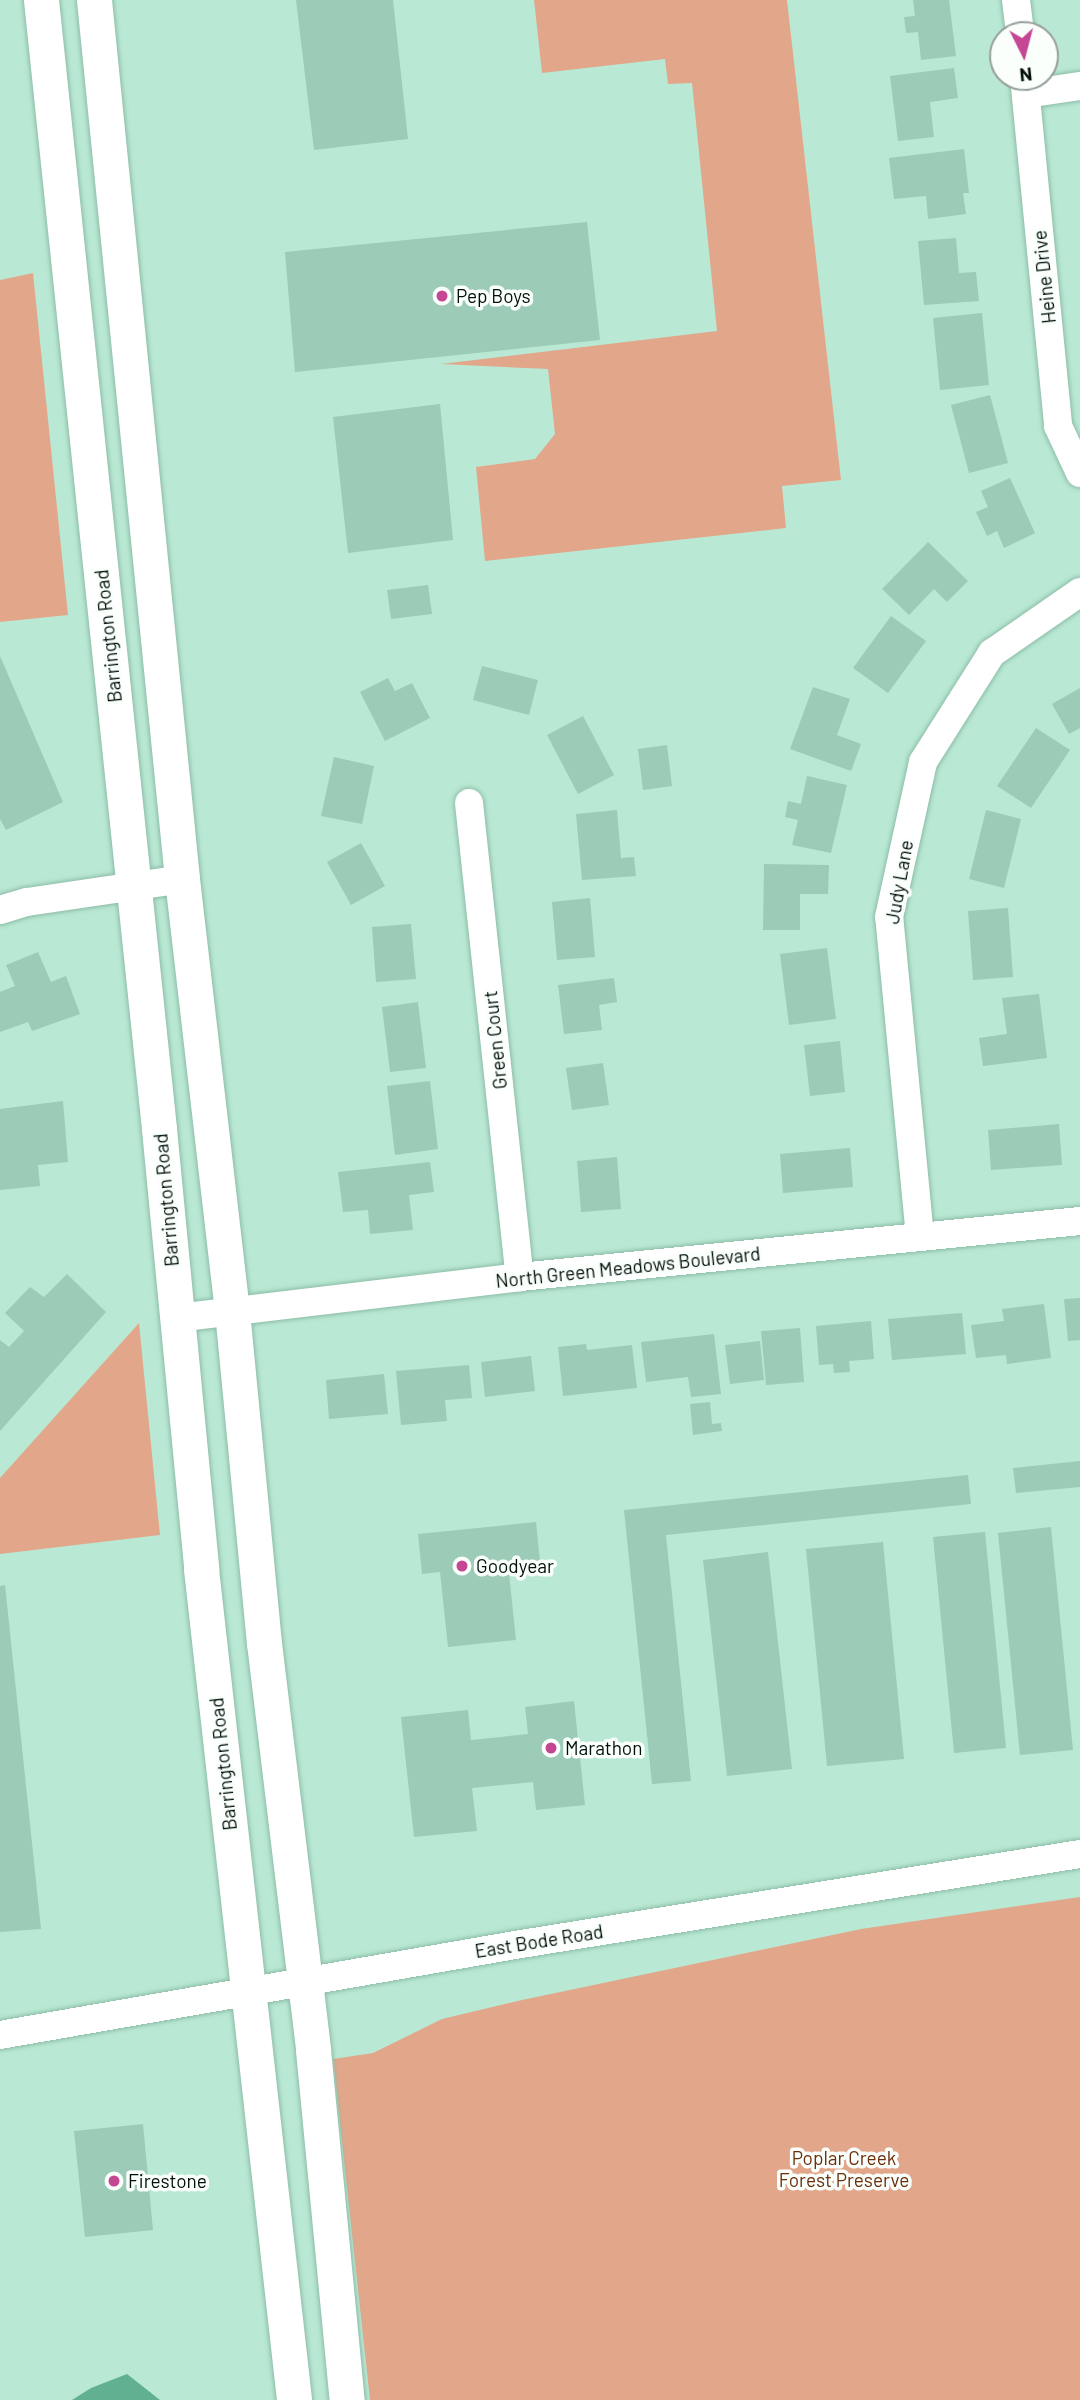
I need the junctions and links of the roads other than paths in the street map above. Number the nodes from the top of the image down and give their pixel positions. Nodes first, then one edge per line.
1 (40, 0) edge
2 (94, 0) edge
3 (1016, 0) edge
4 (1018, 21) edge
5 (1059, 86) edge
6 (1080, 86) edge
7 (1025, 91) edge
8 (1080, 473) edge
9 (1080, 592) edge
10 (469, 803) dead end
11 (183, 878) junction
12 (134, 885) junction
13 (0, 910) edge
14 (1080, 1221) edge
15 (920, 1237) junction
16 (520, 1277) junction
17 (233, 1311) junction
18 (177, 1318) junction
19 (1080, 1854) edge
20 (304, 1981) junction
21 (249, 1991) junction
22 (0, 2035) edge
23 (294, 2400) edge
24 (347, 2400) edge

1 - 12 main road, Barrington Road
2 - 11 main road
3 - 4 street
5 - 6 street
7 - 8 street, Heine Drive
9 - 15 street, Judy Lane
10 - 16 street, Green Court
11 - 12 street
11 - 17 main road
12 - 13 street
12 - 18 main road, Barrington Road
14 - 15 street, North Green Meadows Boulevard
15 - 16 street, North Green Meadows Boulevard
16 - 17 street, North Green Meadows Boulevard
17 - 18 street, North Green Meadows Boulevard
17 - 20 main road
18 - 21 main road, Barrington Road
19 - 20 street, East Bode Road
20 - 21 street, East Bode Road
20 - 24 main road
21 - 22 street, East Bode Road
21 - 23 main road, Barrington Road

